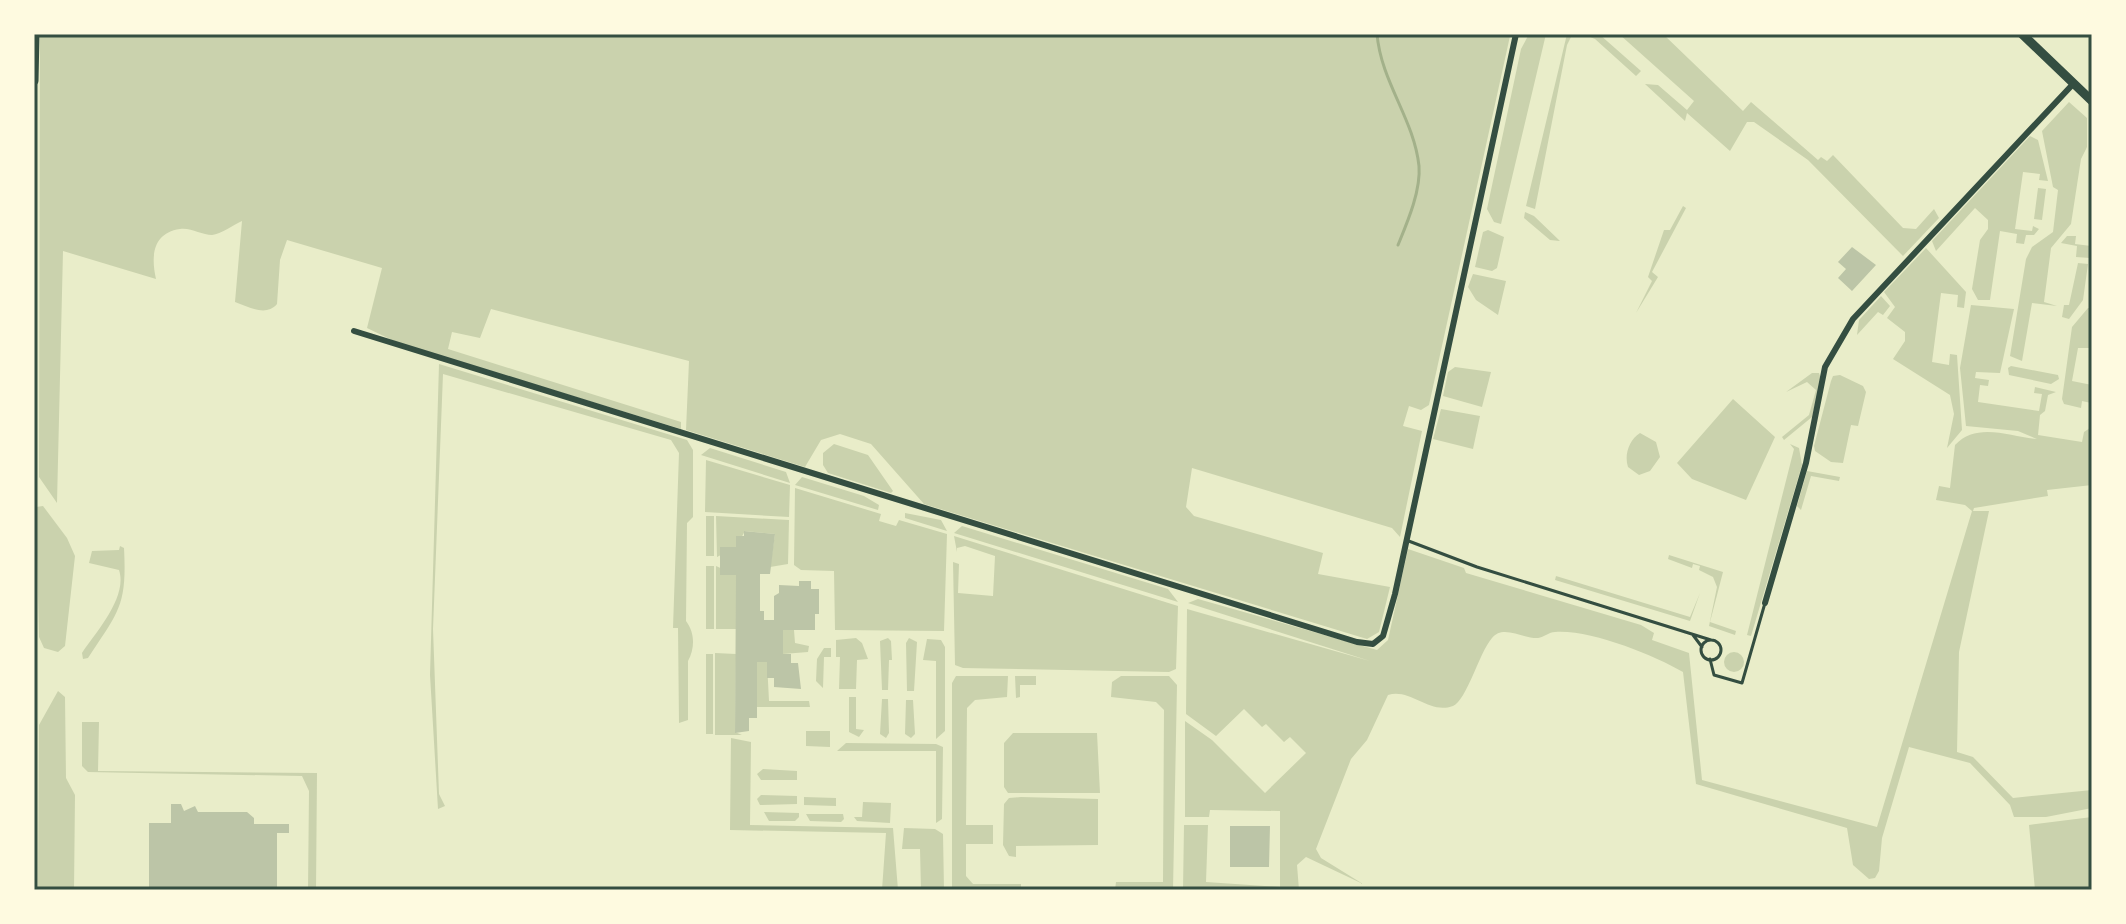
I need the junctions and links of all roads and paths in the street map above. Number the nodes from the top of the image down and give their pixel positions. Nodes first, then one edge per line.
1 (35, 34) edge
2 (1516, 34) edge
3 (2022, 34) edge
4 (34, 81) edge
5 (2074, 83) junction
6 (2092, 101) edge
7 (354, 331) dead end
8 (1406, 540) junction
9 (1765, 603) joint
10 (1693, 635) junction
11 (1711, 640) junction
12 (1702, 647) junction
13 (1710, 659) junction

1 - 4 main road
2 - 8 street
3 - 5 main road
5 - 6 main road
5 - 9 street
7 - 8 street
8 - 10 lane
9 - 13 lane
10 - 11 lane
10 - 12 lane
11 - 12 lane
11 - 13 lane
12 - 13 lane

